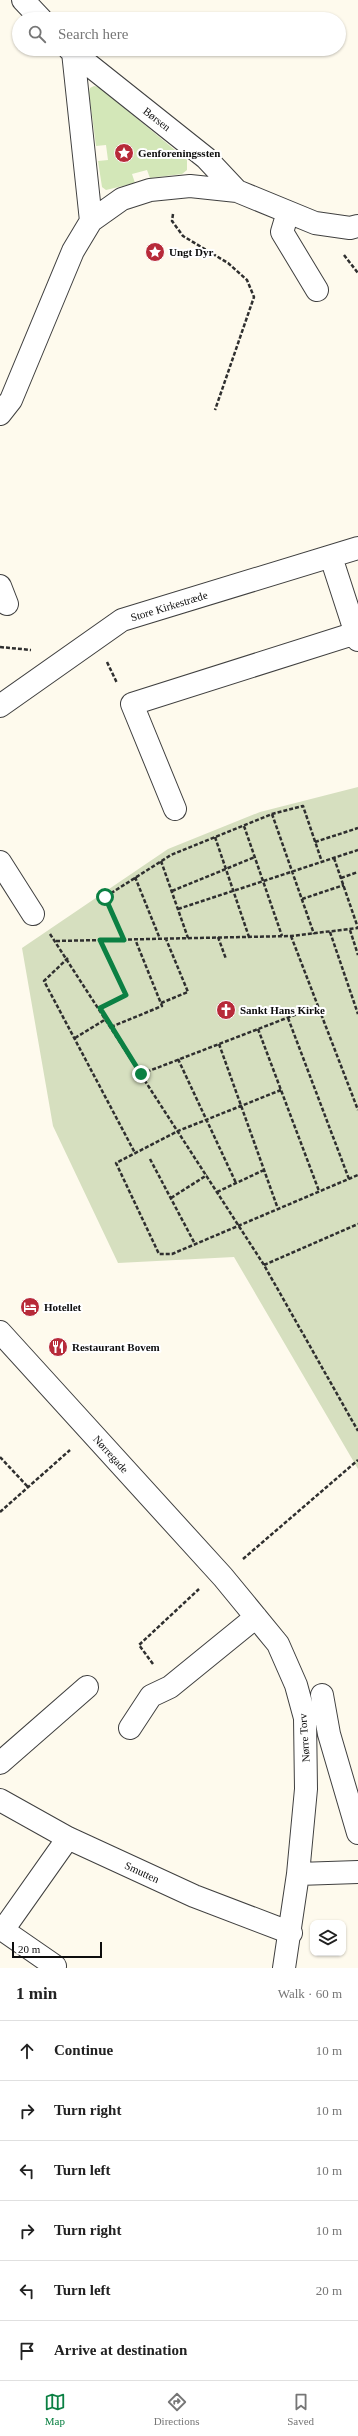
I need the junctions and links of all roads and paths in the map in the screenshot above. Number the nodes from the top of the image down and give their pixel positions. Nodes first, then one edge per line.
1 (23, 0) edge
2 (34, 12) edge
3 (72, 56) edge
4 (77, 56) edge
5 (176, 188) junction
6 (237, 191) junction
7 (288, 212) junction
8 (91, 221) junction
9 (358, 226) edge
10 (317, 290) dead end
11 (215, 410) dead end
12 (1, 413) edge
13 (358, 548) edge
14 (331, 557) junction
15 (357, 637) edge
16 (96, 638) junction
17 (132, 704) junction
18 (0, 706) edge
19 (175, 809) dead end
20 (272, 814) junction
21 (244, 826) junction
22 (358, 828) edge
23 (215, 837) junction
24 (315, 842) junction
25 (358, 850) edge
26 (255, 857) junction
27 (334, 858) junction
28 (161, 861) junction
29 (0, 862) edge
30 (322, 862) junction
31 (226, 868) junction
32 (292, 872) junction
33 (358, 872) edge
34 (135, 877) junction
35 (341, 878) junction
36 (263, 881) junction
37 (344, 885) junction
38 (172, 891) junction
39 (234, 891) junction
40 (302, 899) junction
41 (178, 909) junction
42 (33, 914) joint
43 (358, 928) edge
44 (350, 930) junction
45 (330, 932) junction
46 (314, 934) junction
47 (282, 936) junction
48 (292, 936) junction
49 (250, 937) junction
50 (188, 938) junction
51 (218, 938) junction
52 (136, 939) junction
53 (160, 939) junction
54 (166, 939) junction
55 (100, 940) junction
56 (124, 940) junction
57 (56, 941) junction
58 (358, 955) edge
59 (68, 958) junction
60 (226, 959) dead end
61 (161, 1003) junction
62 (318, 1006) junction
63 (100, 1008) junction
64 (358, 1014) edge
65 (288, 1018) junction
66 (106, 1019) junction
67 (111, 1026) junction
68 (258, 1029) junction
69 (74, 1038) junction
70 (219, 1044) junction
71 (178, 1059) junction
72 (141, 1074) junction
73 (281, 1090) junction
74 (358, 1100) edge
75 (354, 1101) junction
76 (241, 1106) junction
77 (358, 1110) edge
78 (207, 1120) junction
79 (178, 1131) junction
80 (135, 1153) junction
81 (150, 1158) dead end
82 (264, 1170) junction
83 (207, 1175) junction
84 (358, 1175) edge
85 (349, 1179) junction
86 (236, 1183) junction
87 (320, 1191) junction
88 (217, 1192) junction
89 (171, 1198) junction
90 (278, 1209) junction
91 (358, 1224) edge
92 (239, 1225) junction
93 (195, 1244) junction
94 (264, 1265) junction
95 (0, 1332) edge
96 (358, 1431) edge
97 (90, 1432) junction
98 (0, 1457) edge
99 (358, 1460) edge
100 (28, 1487) junction
101 (0, 1512) edge
102 (221, 1574) junction
103 (256, 1617) junction
104 (87, 1687) dead end
105 (170, 1687) junction
106 (322, 1695) dead end
107 (130, 1728) dead end
108 (0, 1763) edge
109 (0, 1800) edge
110 (358, 1833) edge
111 (68, 1838) junction
112 (358, 1872) edge
113 (298, 1874) junction
114 (2, 1929) edge
115 (291, 1933) junction
116 (54, 1968) edge
117 (284, 1968) edge

1 - 2 street
3 - 8 street, Børsen
4 - 6 street, Børsen
5 - 6 street, Børsen
5 - 8 street, Børsen
5 - 11 path
6 - 7 street, Børsen
7 - 9 street, Børsen
7 - 10 street
8 - 12 street, Børsen
13 - 14 street, Store Kirkestræde
14 - 15 street
14 - 16 street, Store Kirkestræde
15 - 17 street
16 - 17 path
16 - 18 street, Store Kirkestræde
17 - 19 street
20 - 21 path
20 - 24 path
20 - 32 path
21 - 23 path
21 - 26 path
22 - 24 path
23 - 28 path
23 - 31 path
24 - 30 path
25 - 27 path
26 - 31 path
26 - 36 path
27 - 30 path
27 - 35 path
28 - 34 path
28 - 38 path
29 - 42 street
30 - 32 path
31 - 38 path
31 - 39 path
32 - 36 path
32 - 40 path
33 - 35 path
34 - 53 path
34 - 56 path
35 - 37 path
36 - 39 path
36 - 47 path
37 - 40 path
37 - 43 path
38 - 41 path
39 - 41 path
39 - 49 path
40 - 46 path
41 - 50 path
42 - 57 path
43 - 44 path
44 - 45 path
44 - 58 path
45 - 46 path
45 - 64 path
46 - 48 path
47 - 48 path
47 - 49 path
48 - 62 path
49 - 51 path
50 - 51 path
50 - 54 path
51 - 60 path
52 - 53 path
52 - 56 path
52 - 61 path
53 - 54 path
54 - 61 path
55 - 56 path
55 - 57 path
55 - 63 path
57 - 59 path
59 - 63 path
59 - 69 path
61 - 67 path
62 - 65 path
62 - 75 path
63 - 66 path
65 - 68 path
65 - 85 path
66 - 67 path
66 - 69 path
67 - 72 path
68 - 70 path
68 - 73 path
69 - 80 path
70 - 71 path
70 - 76 path
71 - 72 path
71 - 78 path
72 - 79 path
73 - 76 path
73 - 87 path
74 - 75 path
75 - 77 path
76 - 78 path
76 - 82 path
78 - 79 path
78 - 86 path
79 - 80 path
79 - 83 path
80 - 93 path
81 - 89 path
82 - 86 path
82 - 90 path
83 - 88 path
83 - 89 path
84 - 85 path
85 - 87 path
86 - 88 path
87 - 90 path
88 - 92 path
89 - 93 path
90 - 92 path
91 - 94 path
92 - 93 path
92 - 94 path
94 - 96 path
95 - 97 street, Nørregade
97 - 100 path
97 - 102 street, Nørregade
98 - 100 path
99 - 102 path
100 - 101 path
102 - 103 street, Nørre Torv
102 - 105 path
103 - 105 street
103 - 113 street, Nørre Torv
104 - 108 street
105 - 107 street
106 - 110 street, Nørre Torv
109 - 111 street, Smutten
111 - 114 street
111 - 115 street, Smutten
112 - 113 street
113 - 115 street, Nørre Torv
114 - 116 street
115 - 117 street, Nørre Torv

